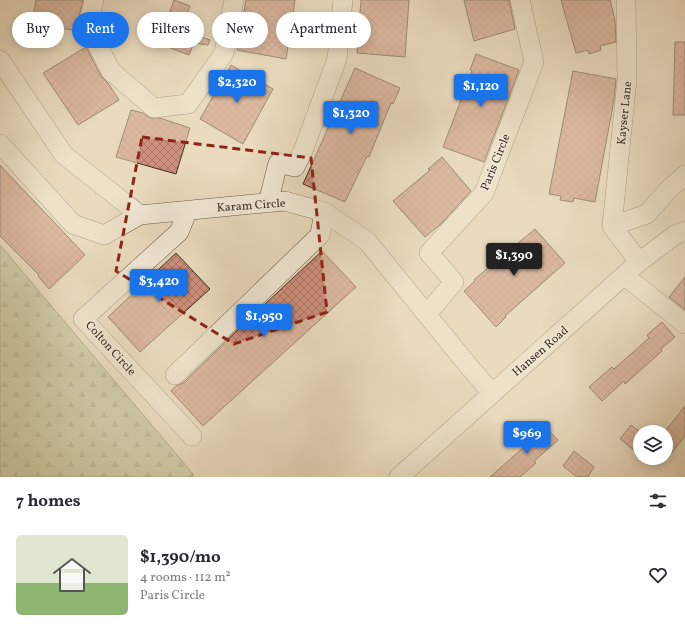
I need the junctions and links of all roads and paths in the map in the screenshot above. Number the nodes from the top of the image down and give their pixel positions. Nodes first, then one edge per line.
1 (94, 0) edge
2 (234, 0) edge
3 (343, 0) edge
4 (520, 0) edge
5 (626, 0) edge
6 (0, 60) edge
7 (0, 144) edge
8 (685, 175) edge
9 (268, 203) junction
10 (188, 210) junction
11 (324, 212) junction
12 (140, 215) junction
13 (612, 226) junction
14 (685, 231) edge
15 (639, 262) junction
16 (625, 276) junction
17 (427, 314) junction
18 (685, 324) edge
19 (175, 375) dead end
20 (492, 393) junction
21 (192, 436) dead end
22 (399, 477) edge

1 - 2 street
3 - 9 street
4 - 17 street, Paris Circle
5 - 13 street, Kayser Lane
6 - 12 street
7 - 12 street
8 - 13 street
9 - 10 street, Karam Circle
9 - 11 street, Karam Circle
10 - 12 street, Karam Circle
10 - 21 street, Colton Circle
11 - 17 street, Karam Circle
11 - 19 street
13 - 15 street
14 - 15 street, Hansen Road
15 - 16 street, Hansen Road
16 - 18 street
16 - 20 street, Hansen Road
17 - 20 street, Karam Circle
20 - 22 street, Hansen Road

